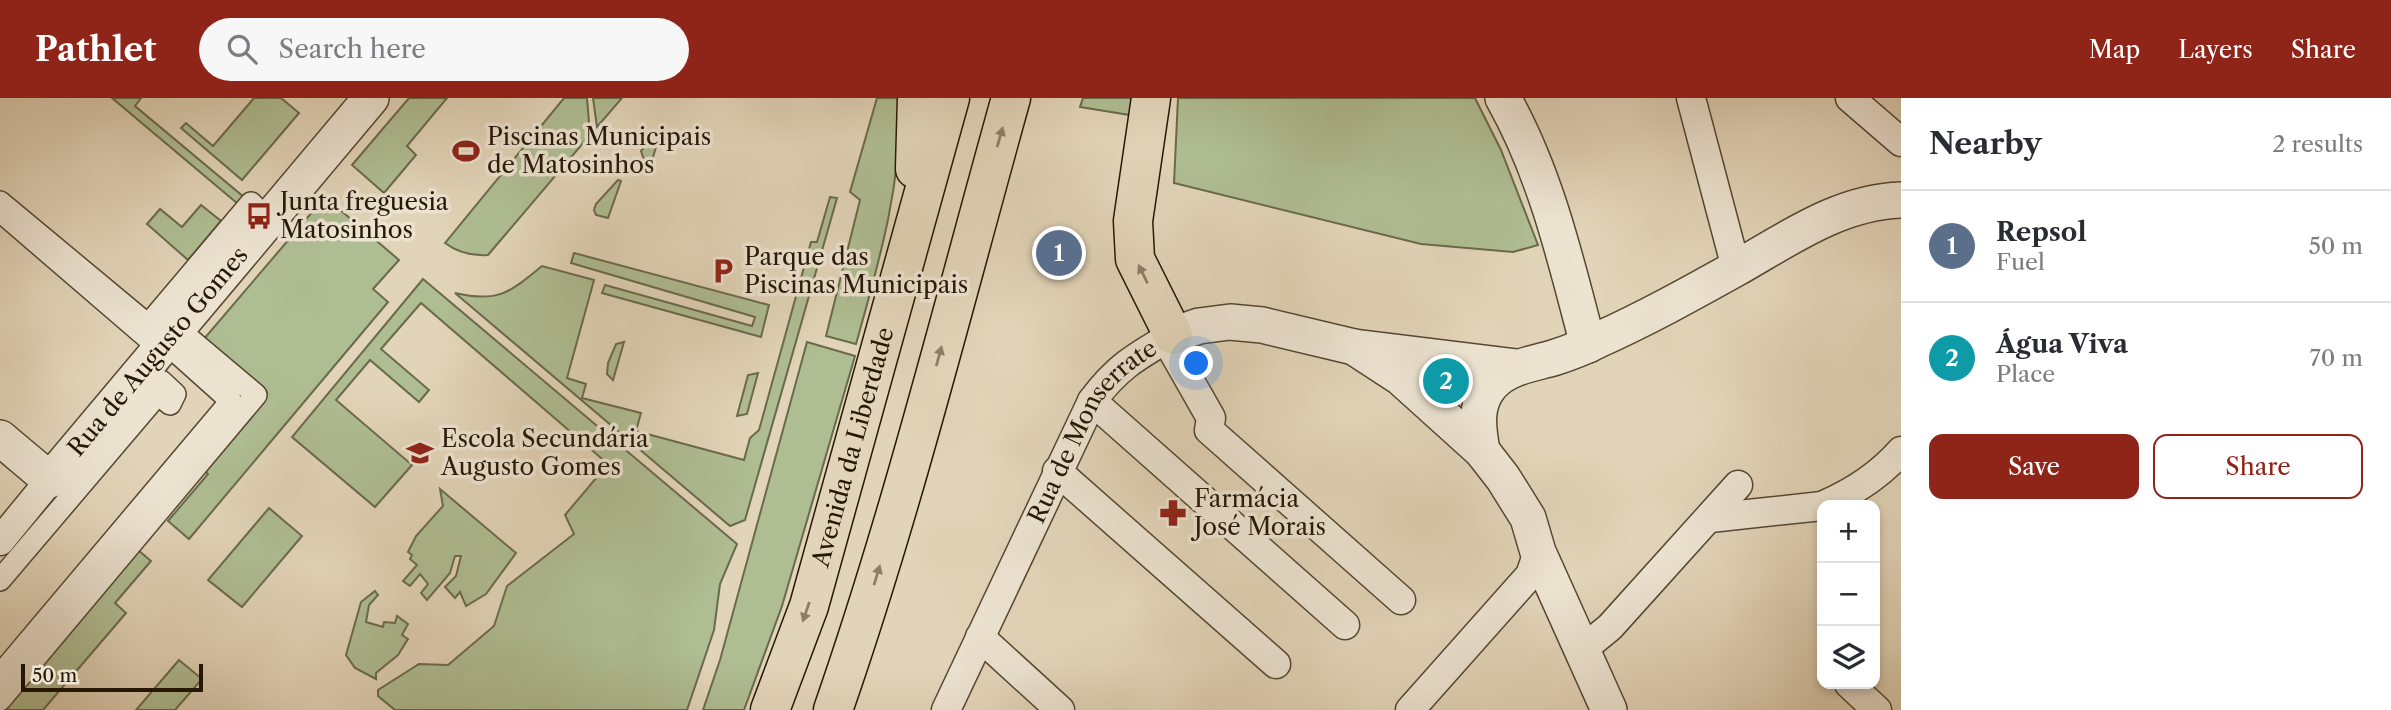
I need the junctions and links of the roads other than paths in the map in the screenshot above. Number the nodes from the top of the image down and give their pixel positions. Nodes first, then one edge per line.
1 (371, 98) edge
2 (917, 98) edge
3 (950, 98) edge
4 (1011, 98) edge
5 (1151, 98) edge
6 (1503, 98) edge
7 (1690, 98) edge
8 (1850, 98) edge
9 (1901, 142) edge
10 (1901, 200) edge
11 (0, 202) edge
12 (0, 211) edge
13 (1735, 268) junction
14 (893, 306) junction
15 (1169, 337) junction
16 (1588, 345) junction
17 (1354, 347) junction
18 (1517, 367) junction
19 (1092, 401) junction
20 (0, 438) edge
21 (1482, 451) junction
22 (1896, 461) edge
23 (1057, 471) junction
24 (50, 480) junction
25 (1738, 485) dead end
26 (1837, 500) edge
27 (1817, 507) edge
28 (1710, 519) junction
29 (0, 541) edge
30 (1538, 552) junction
31 (0, 556) edge
32 (0, 580) edge
33 (1401, 600) dead end
34 (1345, 625) dead end
35 (980, 636) junction
36 (1582, 650) junction
37 (1276, 664) dead end
38 (0, 675) edge
39 (1854, 689) edge
40 (0, 701) edge
41 (770, 710) edge
42 (833, 710) edge
43 (946, 710) edge
44 (1060, 710) edge
45 (1410, 710) edge
46 (1609, 710) edge
47 (1877, 710) edge

1 - 24 street, Rua de Augusto Gomes
2 - 14 highway
3 - 14 highway, Avenida da Liberdade
42 -> 4 highway
15 -> 5 highway
6 - 16 street
7 - 13 street
8 - 9 street
10 - 13 street, Rua de Monserrate
11 - 12 street
13 - 16 street, Rua de Monserrate
14 -> 41 highway, Avenida da Liberdade
15 - 17 street, Rua de Monserrate
15 - 19 street, Rua de Monserrate
15 - 33 street
16 - 18 street, Rua de Monserrate
17 - 18 street, Rua de Monserrate
17 - 21 street, Rua de Monserrate
18 - 21 street, Rua de Monserrate
19 - 23 street, Rua de Monserrate
19 - 34 street
20 - 24 street
21 - 30 street, Rua de Monserrate
22 - 26 street
23 - 35 street, Rua de Monserrate
23 - 37 street
24 - 29 street, Rua de Augusto Gomes
25 - 28 street
27 - 28 street
28 - 36 street
30 - 36 street, Rua de Monserrate
30 - 45 street
31 - 32 street
35 - 43 street, Rua de Monserrate
35 - 44 street
36 - 46 street, Rua de Monserrate
38 - 40 street
39 - 47 street

